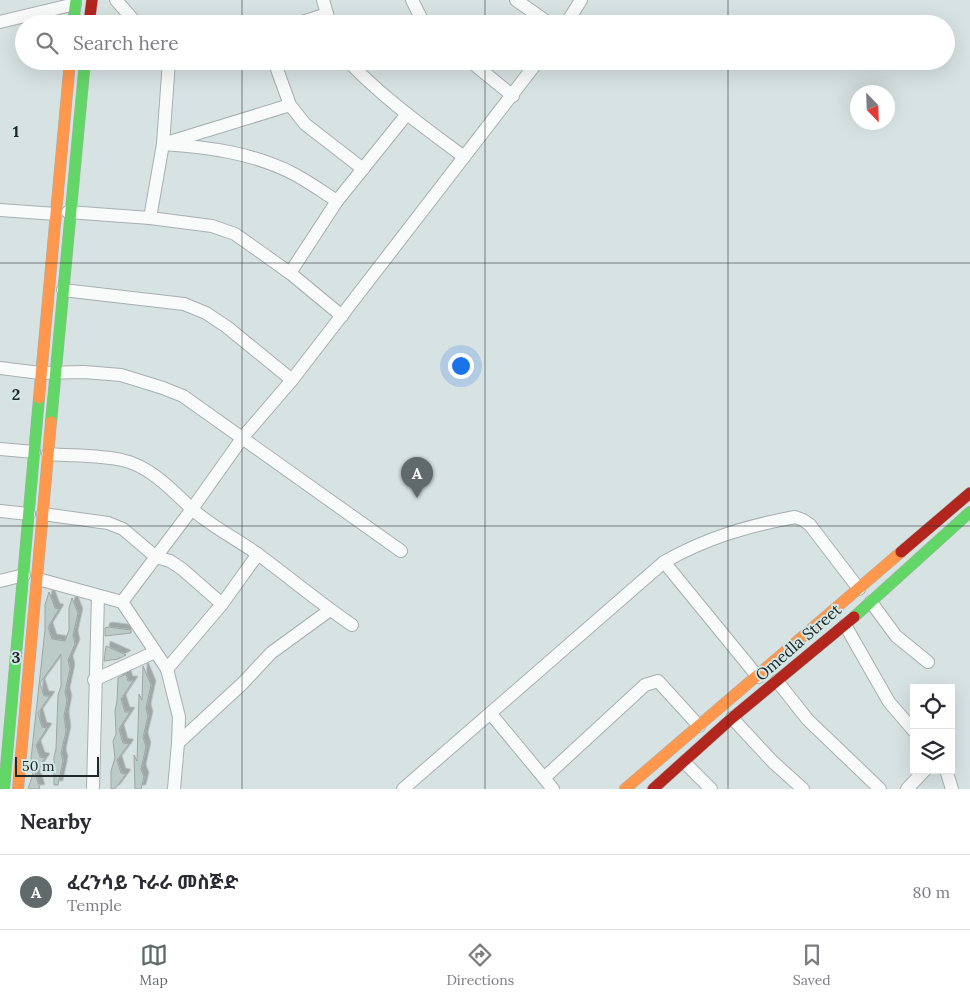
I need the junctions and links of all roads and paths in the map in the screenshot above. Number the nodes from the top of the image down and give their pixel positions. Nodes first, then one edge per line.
1 (92, 0) edge
2 (116, 0) edge
3 (323, 0) edge
4 (412, 0) edge
5 (516, 0) edge
6 (581, 0) edge
7 (75, 2) edge
8 (26, 15) edge
9 (74, 15) edge
10 (90, 15) edge
11 (129, 15) edge
12 (327, 15) edge
13 (420, 15) edge
14 (537, 15) edge
15 (572, 15) edge
16 (15, 18) edge
17 (0, 22) edge
18 (70, 70) edge
19 (84, 70) edge
20 (168, 70) edge
21 (277, 70) edge
22 (357, 70) edge
23 (481, 70) edge
24 (532, 70) edge
25 (513, 96) junction
26 (290, 105) junction
27 (407, 114) junction
28 (163, 144) junction
29 (464, 157) junction
30 (363, 169) junction
31 (337, 201) junction
32 (0, 210) edge
33 (62, 213) junction
34 (150, 218) junction
35 (290, 273) junction
36 (63, 290) junction
37 (342, 316) junction
38 (0, 368) edge
39 (56, 371) junction
40 (40, 373) junction
41 (292, 380) junction
42 (243, 437) junction
43 (0, 449) edge
44 (34, 452) junction
45 (48, 454) junction
46 (970, 493) edge
47 (192, 509) junction
48 (0, 511) edge
49 (970, 512) edge
50 (29, 514) junction
51 (43, 514) junction
52 (401, 551) dead end
53 (258, 554) junction
54 (156, 557) junction
55 (664, 562) junction
56 (24, 576) junction
57 (38, 579) junction
58 (0, 582) edge
59 (859, 589) junction
60 (98, 596) junction
61 (122, 602) junction
62 (871, 602) junction
63 (222, 604) junction
64 (330, 610) junction
65 (352, 625) dead end
66 (845, 625) junction
67 (155, 652) junction
68 (928, 662) dead end
69 (167, 669) junction
70 (758, 677) junction
71 (94, 680) junction
72 (777, 681) junction
73 (491, 714) junction
74 (732, 718) junction
75 (700, 726) junction
76 (912, 729) edge
77 (178, 743) junction
78 (3, 755) edge
79 (684, 762) junction
80 (921, 774) edge
81 (947, 774) edge
82 (544, 778) junction
83 (4, 789) edge
84 (18, 789) edge
85 (93, 789) edge
86 (174, 789) edge
87 (403, 789) edge
88 (553, 789) edge
89 (625, 789) edge
90 (653, 789) edge
91 (711, 789) edge
92 (803, 789) edge
93 (880, 789) edge
94 (907, 789) edge
95 (952, 789) edge

1 - 10 street
2 - 11 street
3 - 12 street
4 - 13 street
5 - 14 street
6 - 15 street
7 - 8 street
7 - 9 street
16 - 17 street
18 - 33 street
19 - 33 street
20 - 28 street
21 - 26 street
22 - 27 street
23 - 25 street
24 - 25 street
25 - 29 street
26 - 28 street
26 - 30 street
27 - 29 street
27 - 30 street
28 - 31 street
28 - 34 street
29 - 37 street
30 - 31 street
31 - 35 street
32 - 33 street
33 - 34 street
33 - 36 street
33 - 40 street
34 - 35 street
35 - 37 street
36 - 39 street
36 - 41 street
37 - 41 street
38 - 40 street
39 - 40 street
39 - 42 street
39 - 45 street
40 - 44 street
41 - 42 street
42 - 47 street
42 - 52 street
43 - 44 street
44 - 50 street
45 - 47 street
45 - 51 street
46 - 59 street, Omedla Street
47 - 53 street
47 - 54 street
48 - 50 street
49 - 62 street, Omedla Street
50 - 56 street
51 - 54 street
51 - 57 street
53 - 63 street
53 - 64 street
54 - 61 street
54 - 63 street
55 - 59 street
55 - 70 street
55 - 73 street
56 - 58 street
56 - 78 street
57 - 60 street
57 - 84 street
59 - 70 street, Omedla Street
60 - 61 street
60 - 71 street
61 - 67 street
62 - 66 street, Omedla Street
62 - 68 street
63 - 69 street
64 - 65 street
64 - 77 street
66 - 72 street, Omedla Street
66 - 76 street
67 - 69 street
67 - 71 street
69 - 77 street
70 - 75 street, Omedla Street
71 - 85 street
72 - 74 street, Omedla Street
72 - 93 street
73 - 82 street
73 - 87 street
74 - 79 street, Omedla Street
74 - 92 street
75 - 82 street
75 - 89 street, Omedla Street
77 - 86 street
78 - 83 street
79 - 90 street, Omedla Street
79 - 91 street
80 - 94 street
81 - 95 street
82 - 88 street

